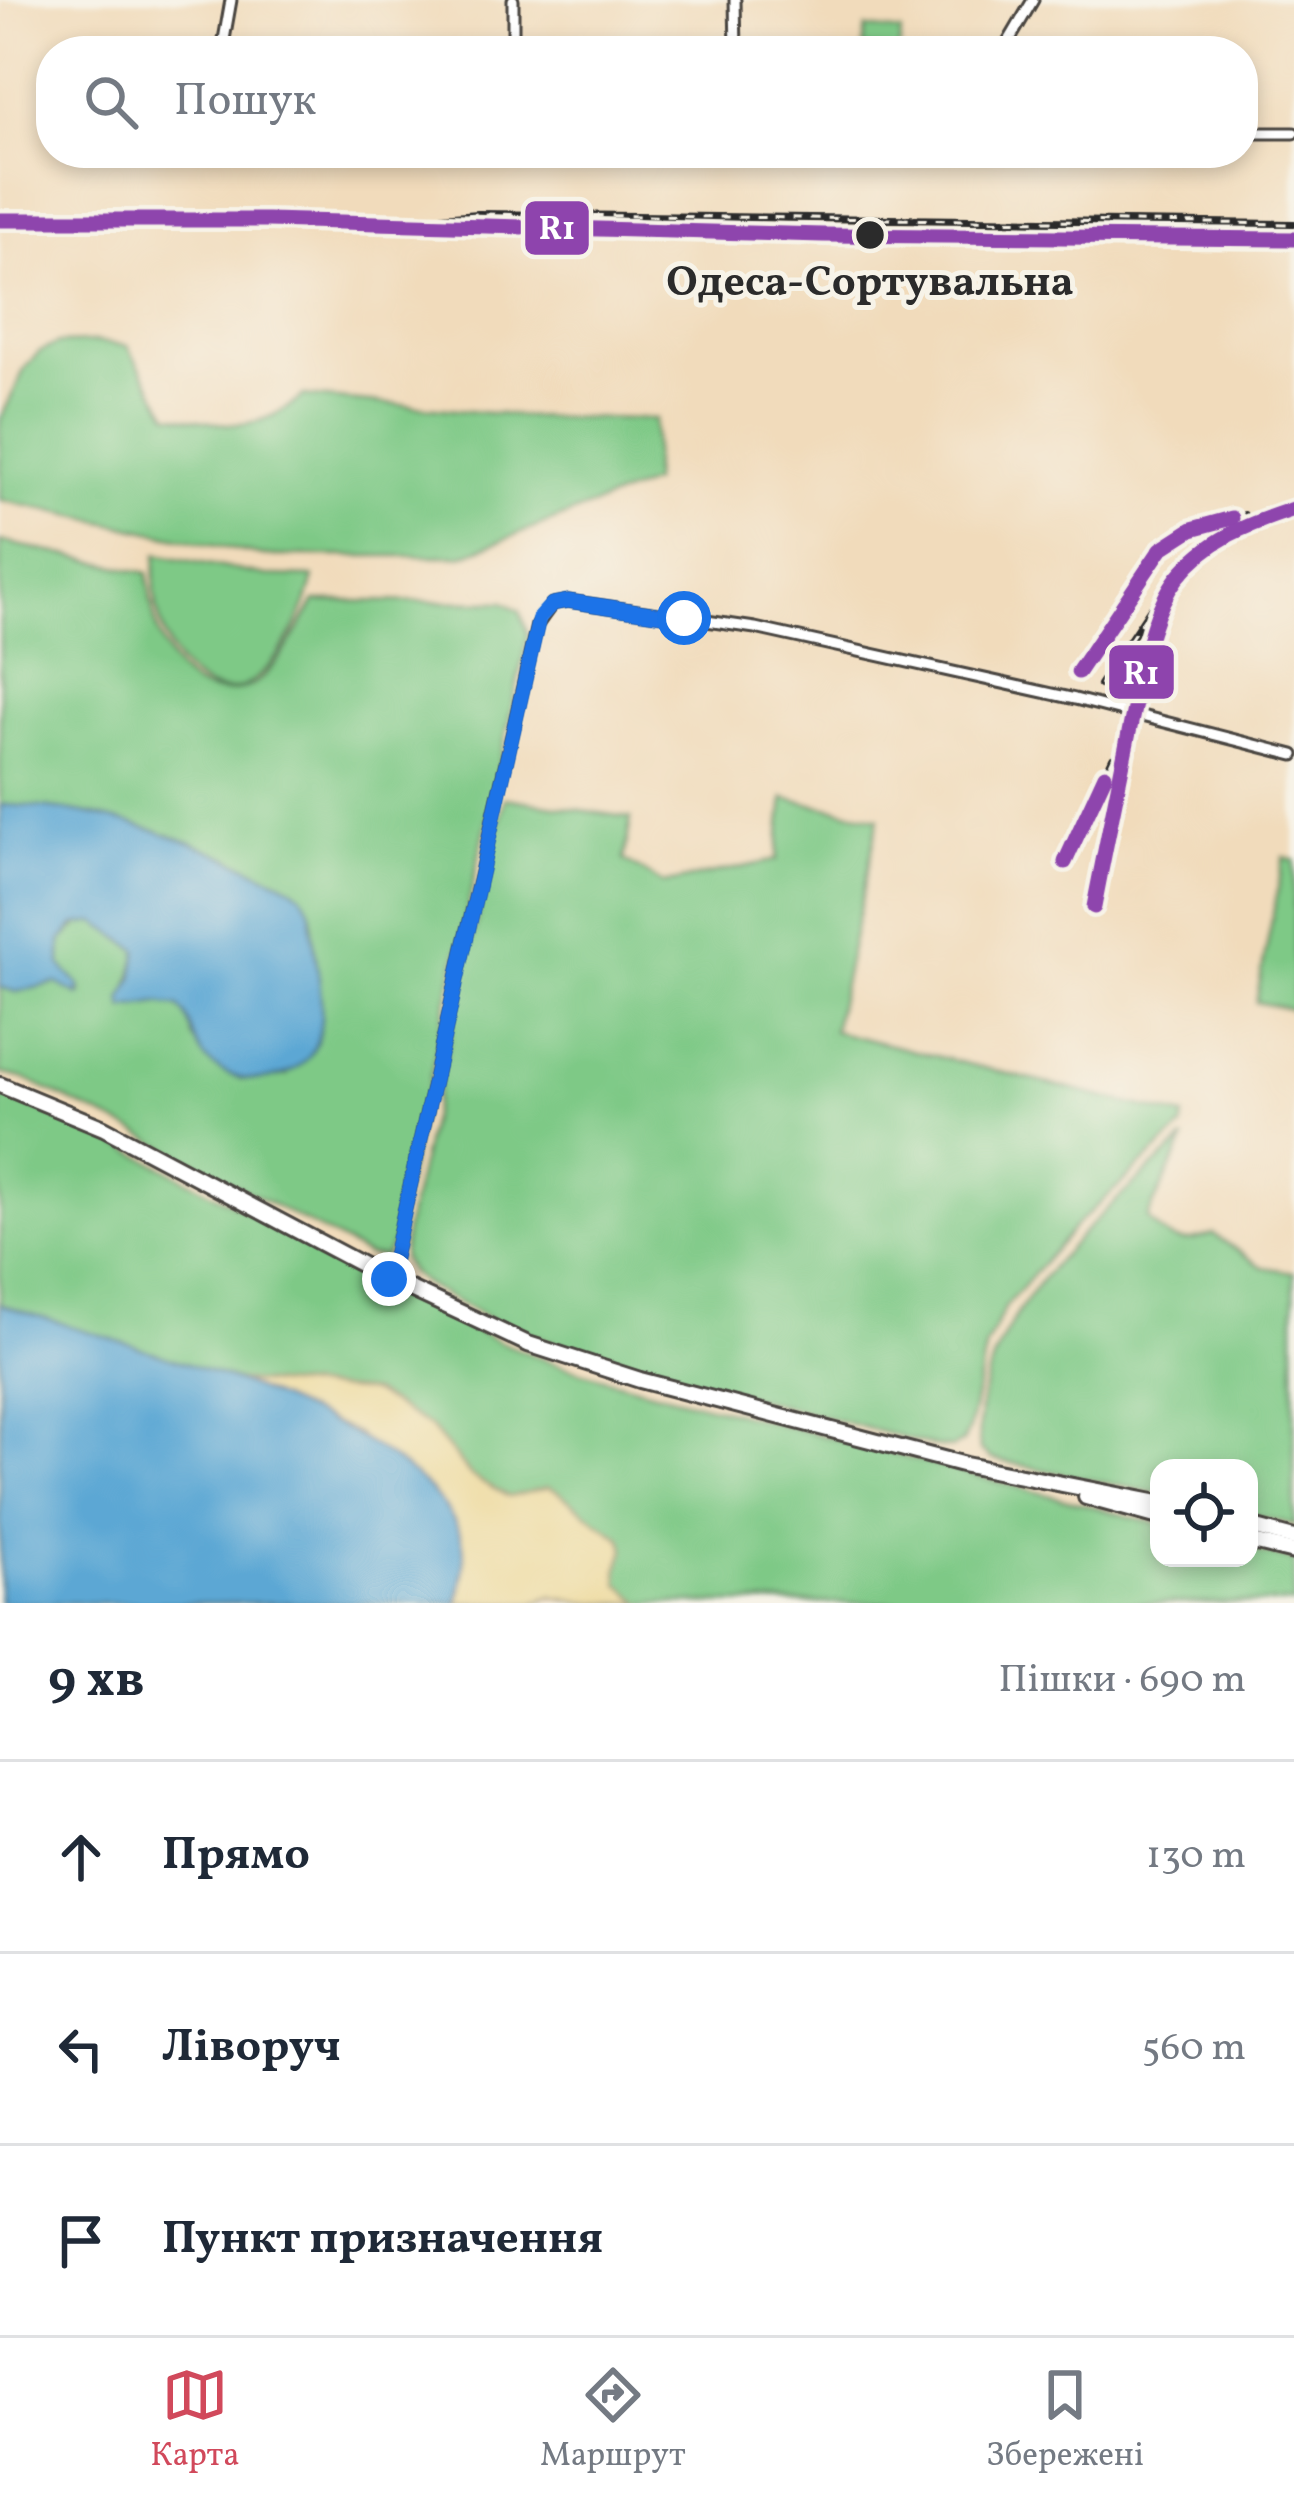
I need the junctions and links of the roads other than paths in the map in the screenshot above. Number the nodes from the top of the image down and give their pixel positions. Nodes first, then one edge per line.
1 (231, 0) edge
2 (513, 0) edge
3 (735, 0) edge
4 (1033, 0) edge
5 (225, 36) edge
6 (513, 36) edge
7 (736, 36) edge
8 (1012, 36) edge
9 (1258, 133) edge
10 (1294, 133) edge
11 (1294, 755) edge
12 (0, 1085) edge
13 (389, 1279) junction
14 (1018, 1476) junction
15 (1150, 1501) edge
16 (1150, 1514) edge
17 (1258, 1528) edge
18 (1294, 1538) edge
19 (1258, 1543) edge
20 (1294, 1552) edge

1 - 5 street
2 - 6 street
3 - 7 street
4 - 8 street
9 - 10 street
11 - 13 street
12 - 13 highway
13 - 14 highway
14 - 15 highway
14 - 16 highway
17 - 18 highway
19 - 20 highway

